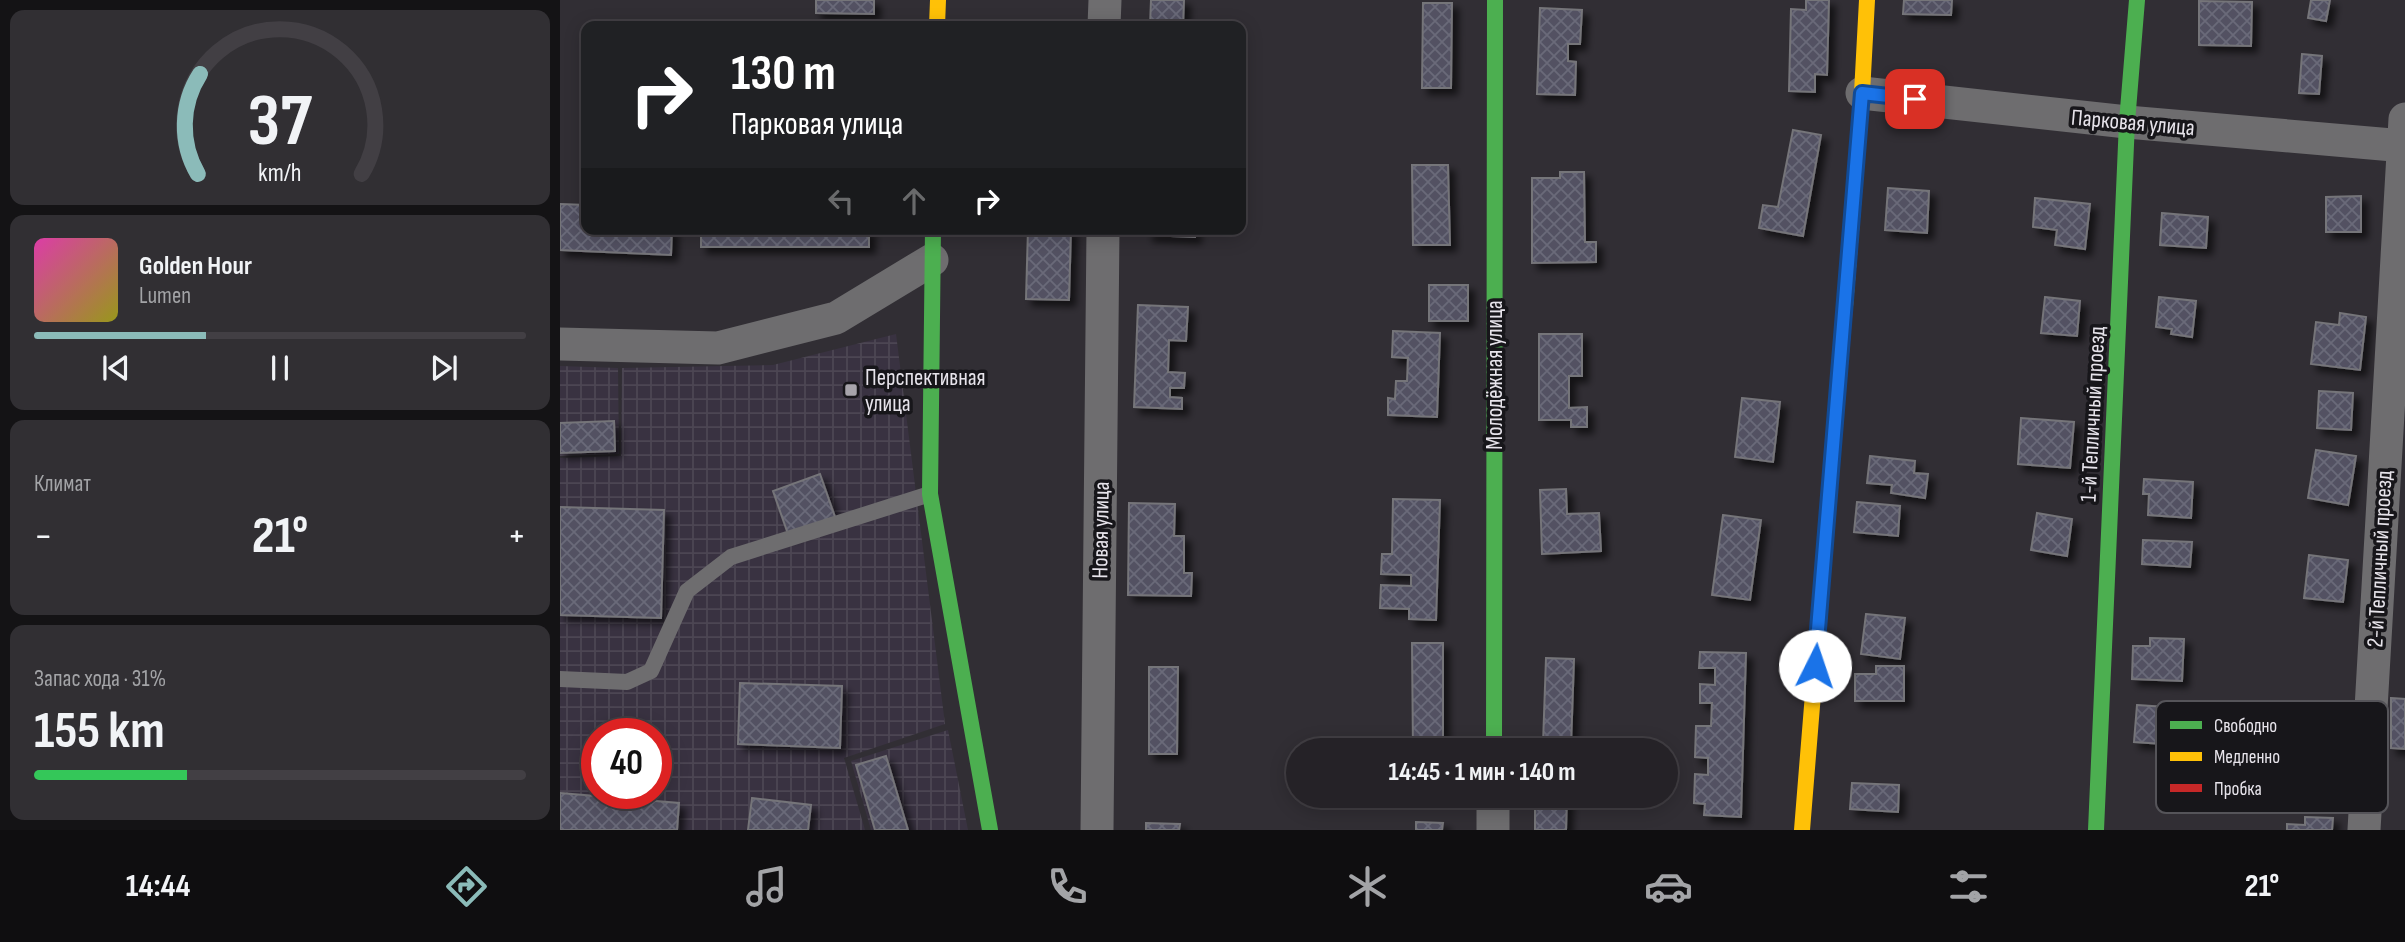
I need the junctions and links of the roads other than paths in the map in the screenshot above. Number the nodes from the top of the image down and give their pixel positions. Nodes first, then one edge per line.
1 (938, 0) edge
2 (1105, 0) edge
3 (1495, 0) edge
4 (1867, 0) edge
5 (2137, 0) edge
6 (937, 21) edge
7 (1104, 21) edge
8 (1862, 93) junction
9 (2127, 122) junction
10 (2404, 137) edge
11 (1102, 235) edge
12 (932, 244) edge
13 (560, 344) edge
14 (930, 494) junction
15 (560, 680) edge
16 (2371, 701) edge
17 (1494, 738) edge
18 (1493, 808) edge
19 (990, 830) edge
20 (1097, 830) edge
21 (1493, 830) edge
22 (1802, 830) edge
23 (2096, 830) edge

1 - 6 street
2 - 7 street
3 - 17 street, Молодёжная улица
4 - 8 street
5 - 9 street, 1-й Тепличный проезд
8 - 9 street, Парковая улица
8 - 22 street
9 - 10 street, Парковая улица
9 - 23 street, 1-й Тепличный проезд
10 - 16 street, 2-й Тепличный проезд
11 - 20 street, Новая улица
12 - 13 street
12 - 14 street
14 - 15 lane
14 - 19 street
18 - 21 street

